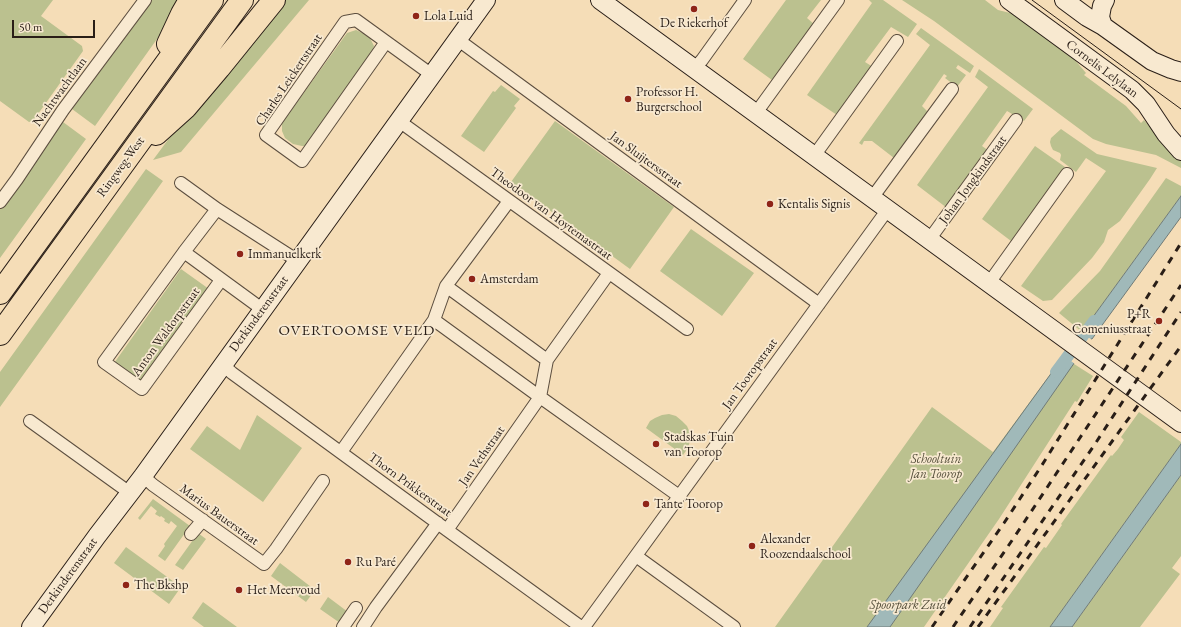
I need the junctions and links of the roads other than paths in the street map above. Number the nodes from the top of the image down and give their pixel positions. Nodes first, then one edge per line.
1 (145, 0) edge
2 (190, 0) edge
3 (212, 0) edge
4 (242, 0) edge
5 (274, 0) edge
6 (486, 0) edge
7 (600, 0) edge
8 (745, 0) edge
9 (838, 0) edge
10 (1008, 0) edge
11 (1105, 0) edge
12 (1073, 2) edge
13 (1103, 26) junction
14 (457, 39) junction
15 (897, 41) dead end
16 (386, 42) junction
17 (694, 69) junction
18 (1181, 72) edge
19 (432, 75) junction
20 (952, 89) dead end
21 (143, 96) junction
22 (756, 114) junction
23 (1016, 120) dead end
24 (400, 121) junction
25 (1181, 151) edge
26 (814, 156) junction
27 (124, 162) junction
28 (1067, 174) dead end
29 (181, 183) dead end
30 (872, 198) junction
31 (509, 201) junction
32 (0, 202) edge
33 (217, 209) junction
34 (888, 209) junction
35 (930, 240) junction
36 (184, 252) junction
37 (298, 261) junction
38 (609, 273) junction
39 (221, 280) junction
40 (989, 283) junction
41 (446, 286) junction
42 (0, 293) edge
43 (819, 304) junction
44 (262, 310) junction
45 (434, 320) junction
46 (687, 329) dead end
47 (0, 334) edge
48 (547, 360) junction
49 (223, 365) junction
50 (540, 397) junction
51 (30, 421) dead end
52 (1179, 421) edge
53 (340, 452) junction
54 (144, 476) junction
55 (322, 481) dead end
56 (130, 493) junction
57 (679, 496) junction
58 (203, 520) junction
59 (442, 527) junction
60 (191, 534) dead end
61 (636, 556) junction
62 (356, 608) dead end
63 (366, 622) edge
64 (31, 627) edge
65 (342, 627) edge
66 (583, 627) edge
67 (734, 627) edge

1 - 32 street, Nachtwachtlaan
2 - 21 highway
3 - 21 highway, Ringweg-West
4 - 27 highway, Ringweg-West
5 - 27 highway
6 - 14 street, Derkinderenstraat
7 - 17 street
8 - 17 street
9 - 22 street
10 - 25 street, Cornelis Lelylaan
11 - 13 street
12 - 13 street
13 - 18 street
14 - 19 street, Derkinderenstraat
14 - 43 street, Jan Sluijtersstraat
15 - 26 street
16 - 16 street, Charles Leickertstraat
16 - 19 street, Charles Leickertstraat
17 - 22 street
19 - 24 street, Derkinderenstraat
20 - 30 street
21 - 42 highway, Ringweg-West
22 - 26 street
23 - 35 street, Johan Jongkindstraat
24 - 31 street, Theodoor van Hoytemastraat
24 - 37 street, Derkinderenstraat
26 - 30 street
27 - 47 highway, Ringweg-West
28 - 40 street
29 - 33 street
30 - 34 street
31 - 38 street, Theodoor van Hoytemastraat
31 - 41 street
33 - 36 street, Anton Waldorpstraat
33 - 37 street
34 - 35 street
34 - 43 street, Jan Tooropstraat
35 - 40 street
36 - 39 street
36 - 39 street, Anton Waldorpstraat
37 - 44 street, Derkinderenstraat
38 - 46 street, Theodoor van Hoytemastraat
38 - 48 street
39 - 44 street
40 - 52 street
41 - 45 street
41 - 48 street
43 - 57 street, Jan Tooropstraat
44 - 49 street, Derkinderenstraat
45 - 50 street
45 - 53 street
48 - 50 street
49 - 53 street, Thorn Prikkerstraat
49 - 54 street, Derkinderenstraat
50 - 57 street
50 - 59 street, Jan Vethstraat
51 - 56 street
53 - 59 street, Thorn Prikkerstraat
54 - 56 street, Derkinderenstraat
54 - 58 street, Marius Bauerstraat
55 - 58 street, Marius Bauerstraat
56 - 64 street, Derkinderenstraat
57 - 61 street, Jan Tooropstraat
58 - 60 street
59 - 63 street, Jan Vethstraat
59 - 66 street, Thorn Prikkerstraat
61 - 66 street, Jan Tooropstraat
61 - 67 street
62 - 65 street

